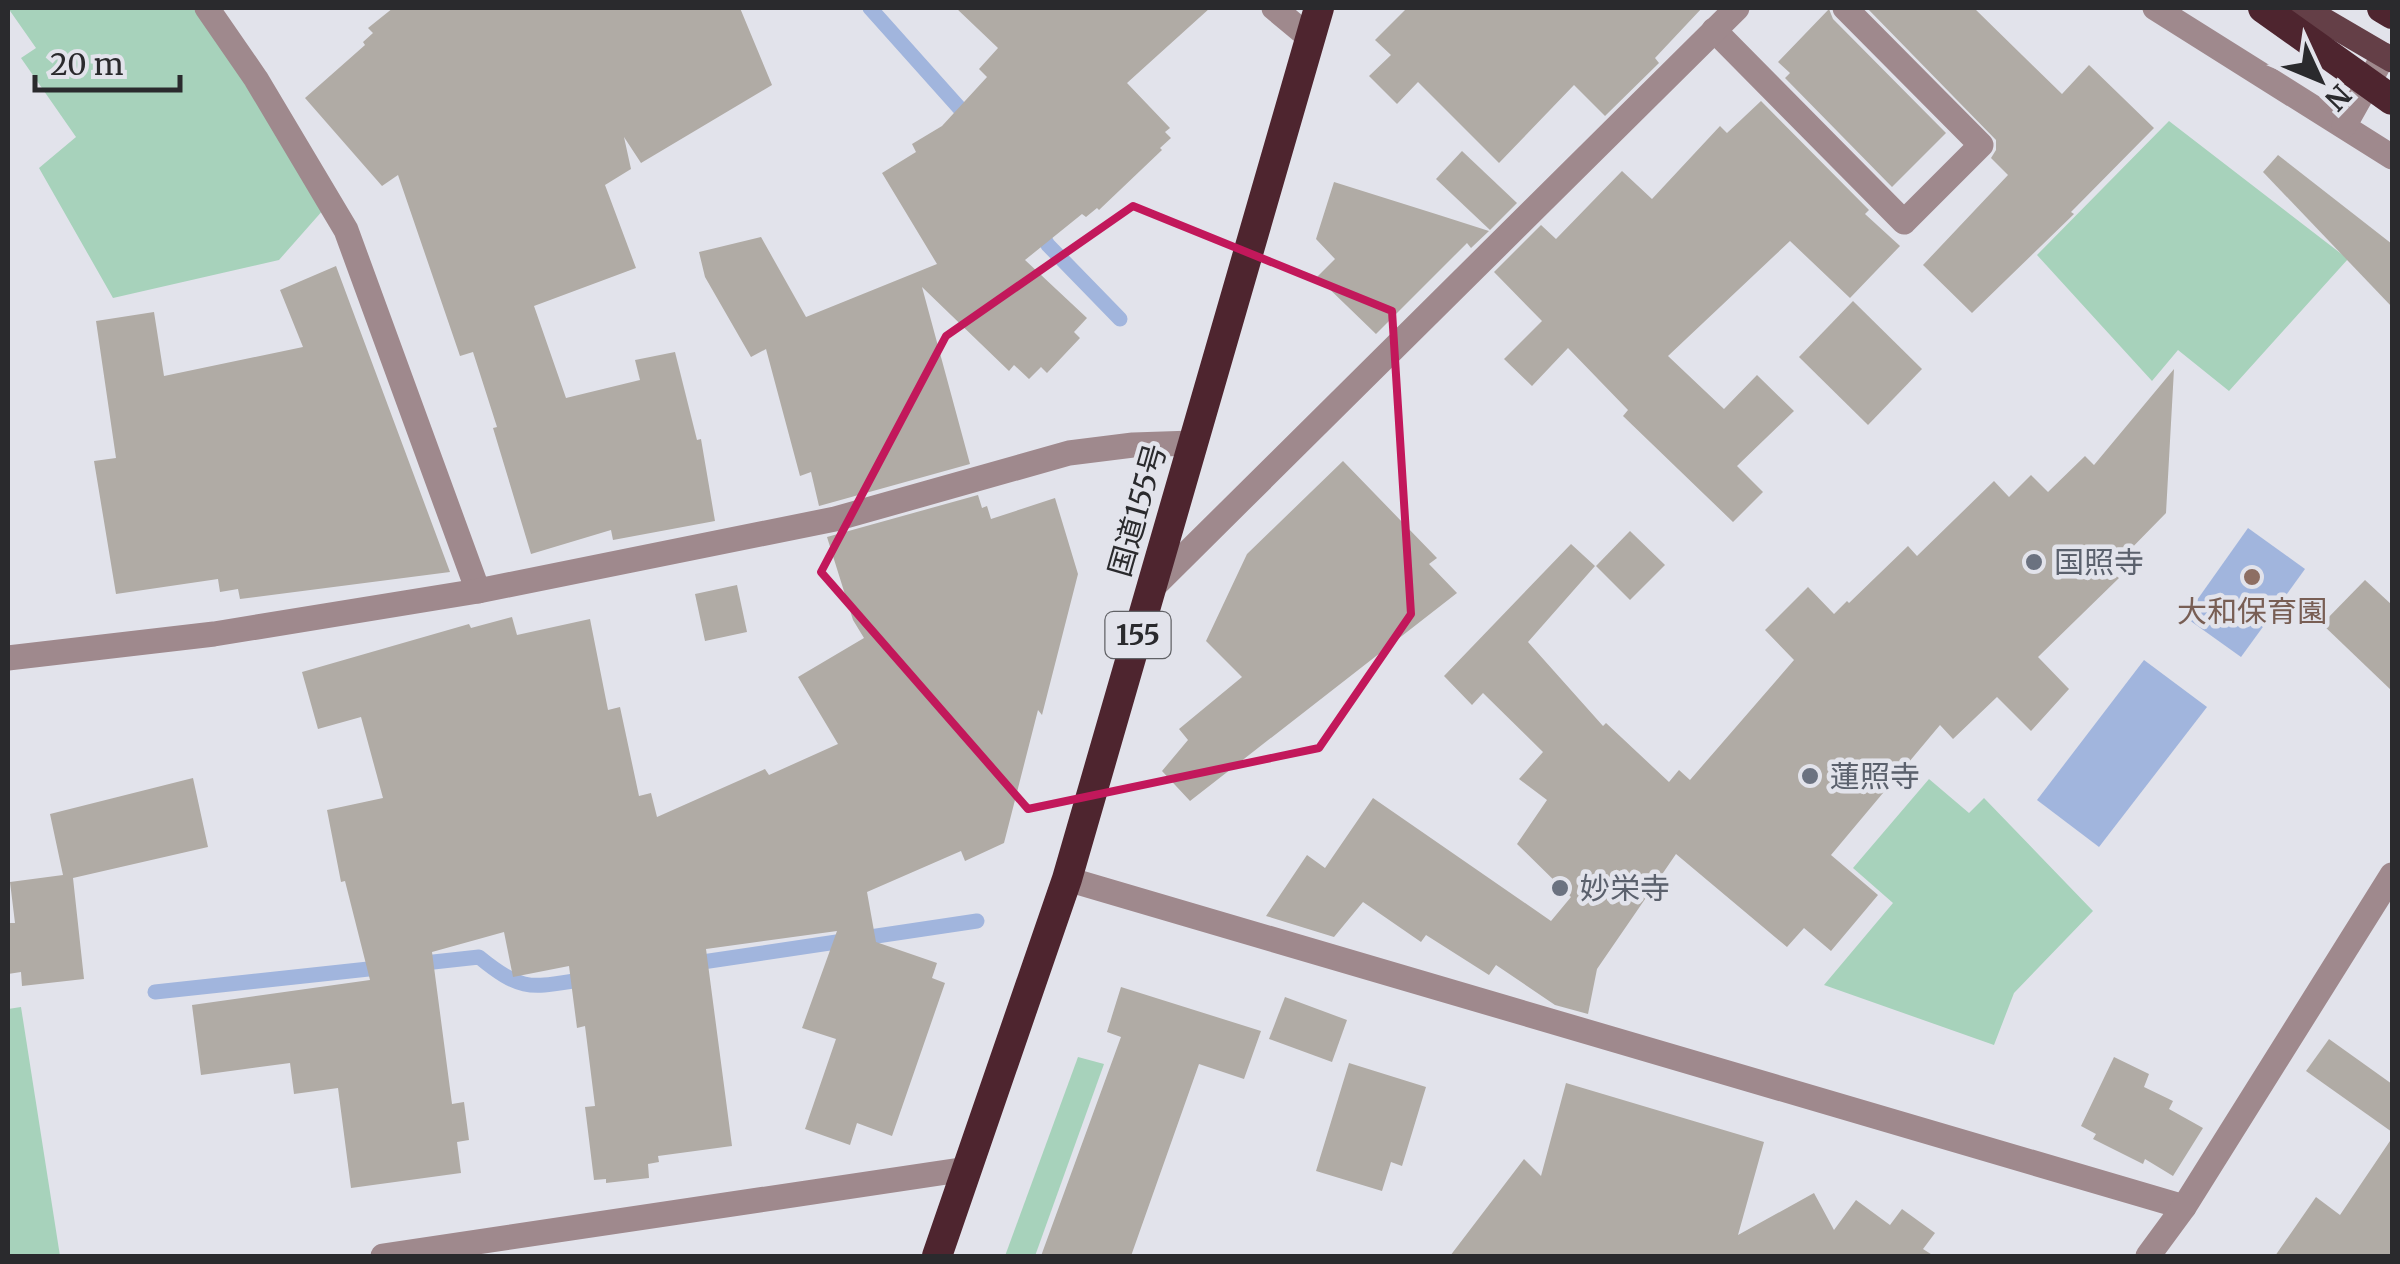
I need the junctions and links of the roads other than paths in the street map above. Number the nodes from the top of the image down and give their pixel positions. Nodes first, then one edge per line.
1 (208, 8) edge
2 (1274, 8) edge
3 (1319, 8) edge
4 (1737, 8) edge
5 (1845, 8) edge
6 (2155, 8) edge
7 (2262, 8) edge
8 (2303, 8) edge
9 (2382, 8) edge
10 (2392, 14) edge
11 (1714, 30) junction
12 (1310, 38) junction
13 (2388, 58) edge
14 (2392, 100) edge
15 (2344, 126) junction
16 (2392, 157) edge
17 (1192, 443) junction
18 (1151, 589) junction
19 (478, 590) junction
20 (8, 658) edge
21 (2392, 875) edge
22 (1067, 879) junction
23 (967, 1170) junction
24 (2184, 1207) junction
25 (508, 1248) edge
26 (383, 1256) edge
27 (937, 1256) edge
28 (2148, 1256) edge

1 - 19 street
2 - 12 street
3 - 12 highway, 国道155号 / 155
4 - 11 street
5 - 11 street
6 - 15 street
7 - 14 highway, bridge
8 - 13 main road
9 - 10 highway
11 - 18 street
12 - 17 highway, 国道155号 / 155
13 - 15 street
15 - 16 street
17 - 18 highway, 国道155号 / 155
17 - 19 street
18 - 22 highway, 国道155号 / 155
19 - 20 street
21 - 24 street
22 - 23 highway, 国道155号 / 155
22 - 24 street
23 - 25 street
23 - 27 highway, 国道155号 / 155
24 - 28 street
25 - 26 street

